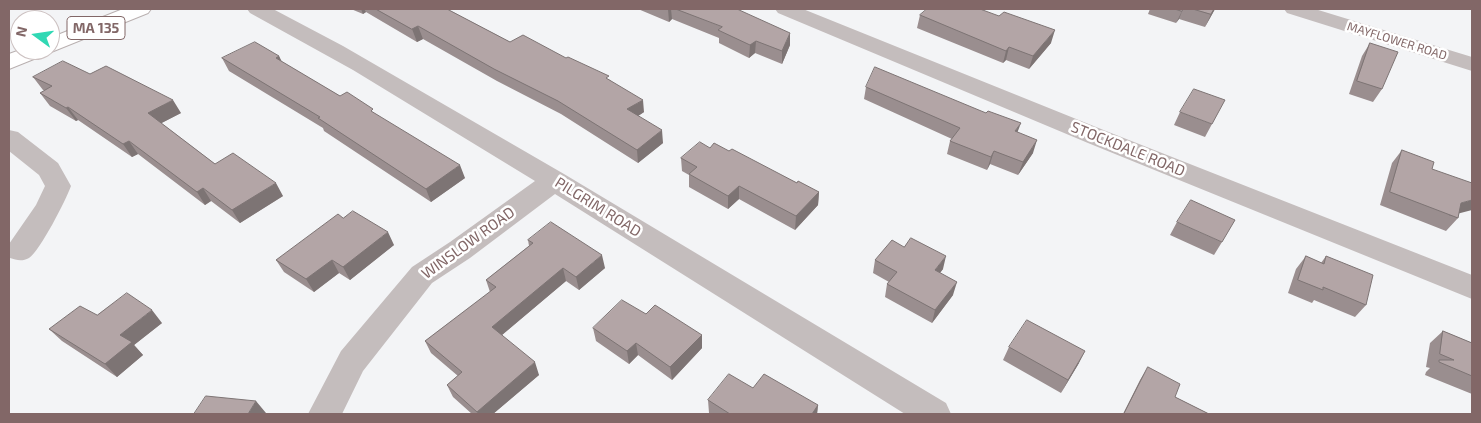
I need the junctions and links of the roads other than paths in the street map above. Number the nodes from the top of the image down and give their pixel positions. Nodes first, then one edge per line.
1 (141, 9) edge
2 (256, 9) edge
3 (785, 9) edge
4 (1294, 9) edge
5 (60, 42) edge
6 (1472, 64) edge
7 (9, 138) edge
8 (555, 180) junction
9 (20, 250) dead end
10 (1472, 287) edge
11 (325, 414) edge
12 (934, 414) edge

1 - 5 main road, MA 135
2 - 8 street, PILGRIM ROAD
3 - 10 street, STOCKDALE ROAD
4 - 6 street, MAYFLOWER ROAD
7 - 9 street
8 - 11 street, WINSLOW ROAD
8 - 12 street, PILGRIM ROAD

